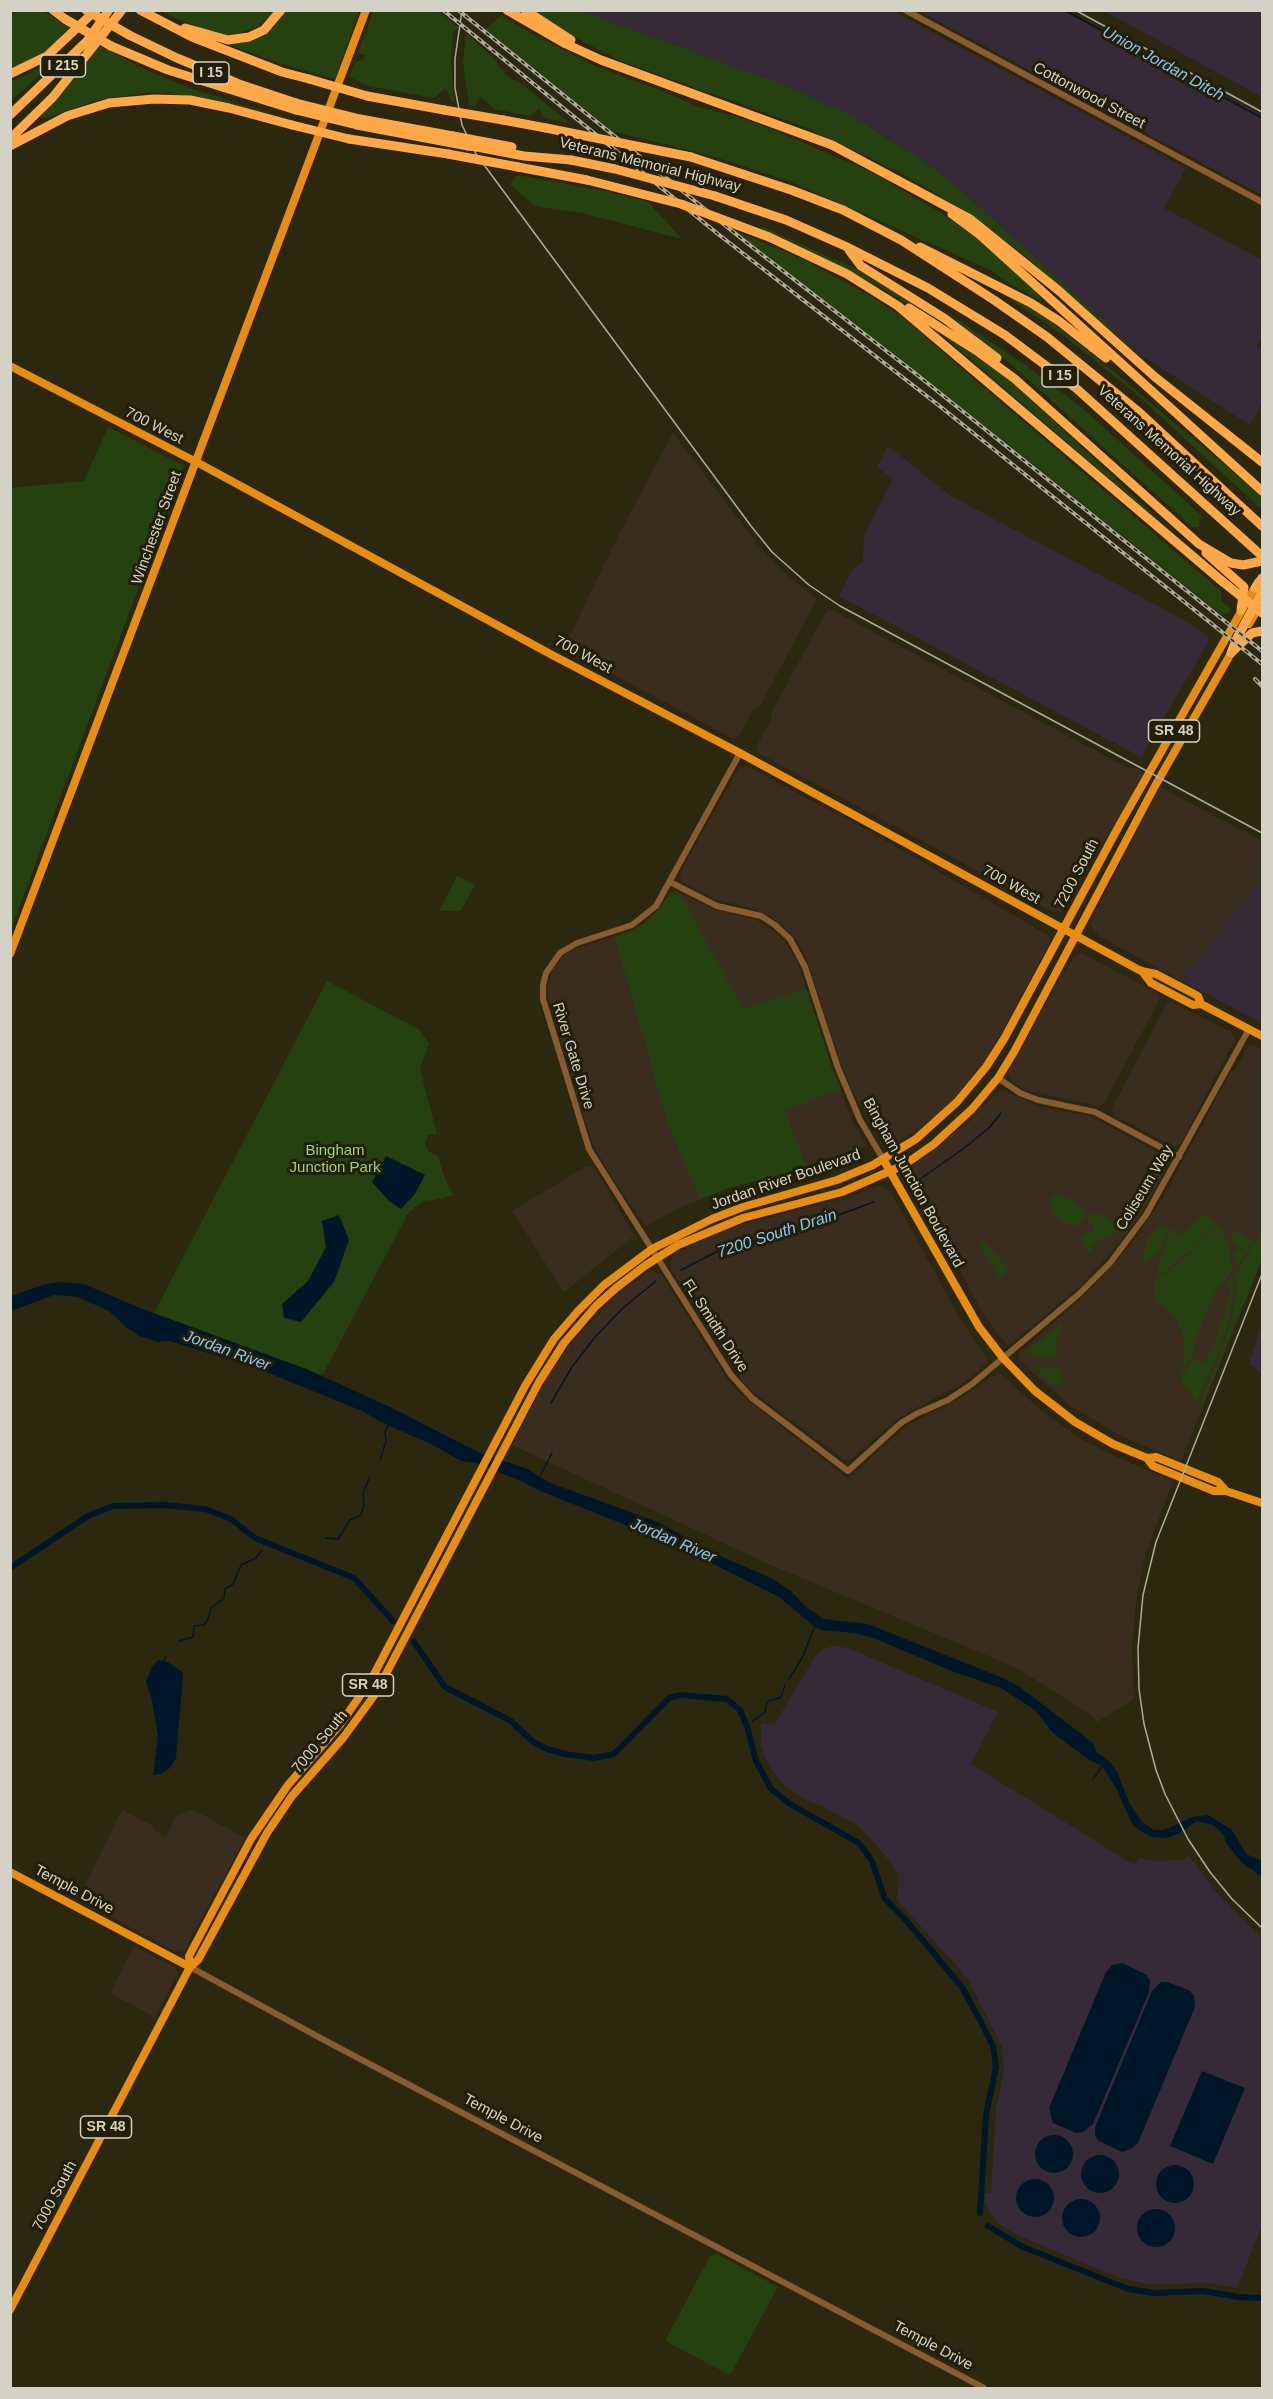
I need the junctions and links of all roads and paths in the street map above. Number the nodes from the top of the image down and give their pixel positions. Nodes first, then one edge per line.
1 (53, 10) edge
2 (86, 10) edge
3 (96, 10) edge
4 (109, 10) edge
5 (122, 10) edge
6 (281, 10) edge
7 (366, 10) edge
8 (507, 10) edge
9 (525, 10) edge
10 (905, 10) edge
11 (142, 11) edge
12 (601, 60) junction
13 (10, 74) edge
14 (296, 107) junction
15 (328, 111) junction
16 (10, 116) edge
17 (358, 122) junction
18 (10, 139) edge
19 (10, 146) edge
20 (571, 160) junction
21 (921, 192) junction
22 (1263, 202) edge
23 (843, 210) junction
24 (845, 246) junction
25 (864, 284) junction
26 (10, 366) edge
27 (1048, 407) junction
28 (1173, 412) junction
29 (196, 462) junction
30 (1263, 462) edge
31 (1263, 491) edge
32 (1261, 524) edge
33 (1199, 544) junction
34 (1263, 556) edge
35 (1263, 561) edge
36 (1263, 576) edge
37 (1258, 590) edge
38 (1263, 602) edge
39 (1241, 610) junction
40 (1263, 613) edge
41 (1263, 631) edge
42 (1231, 653) junction
43 (740, 753) junction
44 (670, 882) junction
45 (1063, 929) junction
46 (1077, 936) junction
47 (10, 954) edge
48 (1249, 1029) junction
49 (1263, 1036) edge
50 (998, 1078) junction
51 (1179, 1157) junction
52 (883, 1159) junction
53 (891, 1171) junction
54 (655, 1254) junction
55 (1003, 1358) junction
56 (485, 1461) joint
57 (495, 1465) joint
58 (848, 1471) joint
59 (1263, 1503) edge
60 (10, 1872) edge
61 (190, 1967) junction
62 (10, 2310) edge
63 (984, 2388) edge

1 - 14 highway, bridge
2 - 14 highway, Veterans Memorial Highway / I 15, bridge
3 - 13 highway
4 - 16 highway, I 215
5 - 18 highway
6 - 11 highway
7 - 15 main road, Winchester Street
8 - 12 highway
9 - 12 highway
10 - 22 street, Cottonwood Street
11 - 23 highway, Veterans Memorial Highway / I 15, bridge
12 - 21 highway
14 - 15 highway, Veterans Memorial Highway / I 15, bridge
14 - 17 highway, bridge
15 - 17 highway, Veterans Memorial Highway / I 15, bridge
15 - 29 main road, Winchester Street
17 - 20 highway, Veterans Memorial Highway / I 15, bridge
17 - 20 highway, bridge
19 - 25 highway, bridge
20 - 24 highway, Veterans Memorial Highway / I 15, bridge
21 - 28 highway
21 - 30 highway
23 - 28 highway
23 - 32 highway, Veterans Memorial Highway / I 15
24 - 27 highway
24 - 34 highway, Veterans Memorial Highway / I 15
25 - 27 highway
25 - 40 highway, bridge
26 - 29 main road, 700 West
27 - 33 highway
28 - 31 highway
29 - 43 main road, 700 West
29 - 47 main road, Winchester Street
33 - 35 highway
33 - 39 highway
36 - 37 highway
37 - 39 main road, 7200 South / SR 48
37 - 42 highway
38 - 42 main road, 7200 South / SR 48
39 - 45 main road, 7200 South / SR 48
41 - 42 highway
42 - 46 main road, 7200 South / SR 48
43 - 44 street, River Gate Drive
43 - 45 main road, 700 West
44 - 52 street, Bingham Junction Boulevard
44 - 54 street, River Gate Drive
45 - 46 main road, 700 West
45 - 52 main road, 7200 South / SR 48
46 - 48 main road, 700 West
46 - 50 main road, 7200 South / SR 48
48 - 49 main road, 700 West
48 - 51 street, Coliseum Way
50 - 51 street
50 - 53 main road, 7200 South / SR 48
51 - 55 street, Coliseum Way
52 - 53 main road, Bingham Junction Boulevard
52 - 54 main road, Jordan River Boulevard / SR 48
53 - 54 main road, Jordan River Boulevard / SR 48
53 - 55 main road, Bingham Junction Boulevard
54 - 56 main road, Jordan River Boulevard / SR 48
54 - 57 main road, Jordan River Boulevard / SR 48
54 - 58 street, FL Smidth Drive
55 - 58 street, Coliseum Way
55 - 59 main road, Bingham Junction Boulevard
56 - 61 main road, 7000 South / SR 48
57 - 61 main road, 7000 South / SR 48
60 - 61 main road, Temple Drive
61 - 62 main road, 7000 South / SR 48
61 - 63 street, Temple Drive

